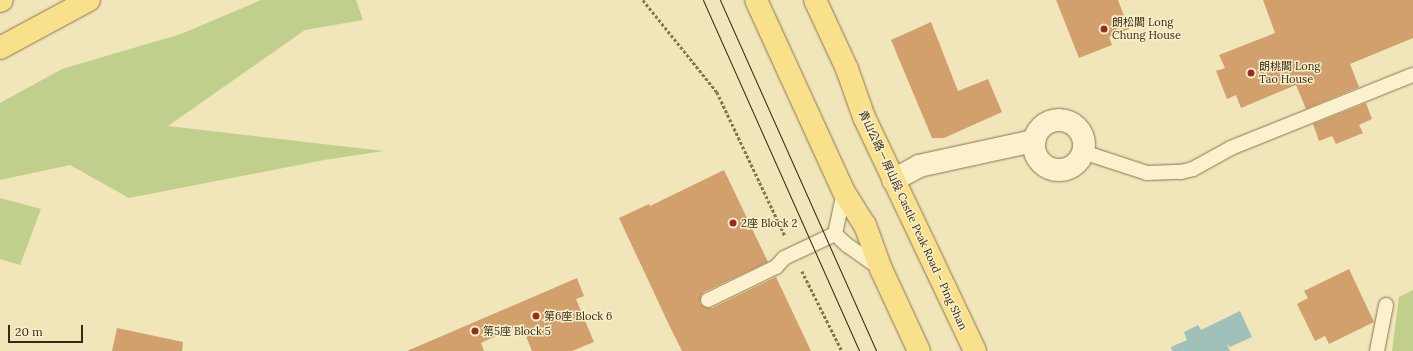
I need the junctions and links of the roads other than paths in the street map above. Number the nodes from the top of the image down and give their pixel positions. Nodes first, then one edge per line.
1 (89, 0) edge
2 (756, 0) edge
3 (815, 0) edge
4 (0, 48) edge
5 (1413, 75) edge
6 (1034, 141) junction
7 (1083, 152) junction
8 (893, 180) junction
9 (844, 192) junction
10 (835, 234) junction
11 (881, 269) junction
12 (708, 300) dead end
13 (1386, 305) dead end
14 (919, 351) edge
15 (975, 351) edge
16 (1377, 351) edge

1 - 4 main road
2 - 9 main road
3 - 8 main road, 青山公路－屏山段 Castle Peak Road – Ping Shan
5 - 7 lane
6 - 7 street
6 - 7 street
6 - 8 street
8 - 15 main road, 青山公路－屏山段 Castle Peak Road – Ping Shan
9 - 10 lane
9 - 11 main road
10 - 11 lane
10 - 12 lane
11 - 14 main road
13 - 16 lane

